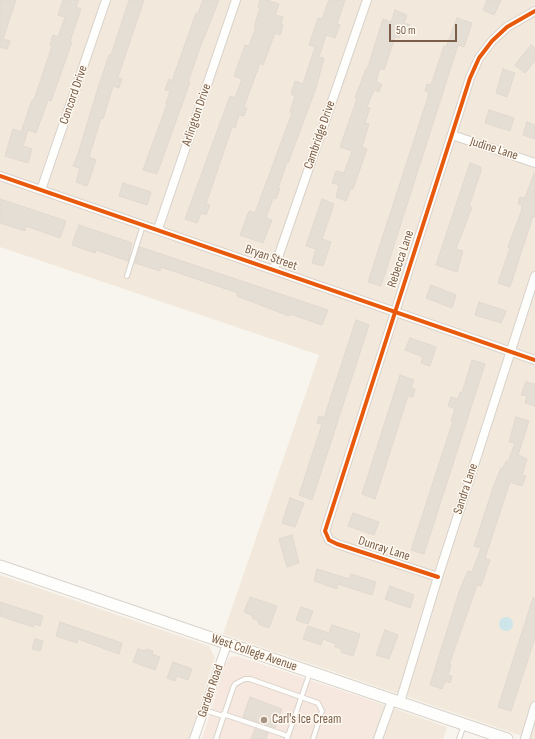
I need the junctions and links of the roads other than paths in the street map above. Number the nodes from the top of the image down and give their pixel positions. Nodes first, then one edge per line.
1 (106, 0) edge
2 (236, 0) edge
3 (367, 0) edge
4 (535, 11) edge
5 (452, 136) junction
6 (535, 163) edge
7 (0, 176) edge
8 (41, 190) junction
9 (143, 224) junction
10 (158, 229) junction
11 (274, 270) junction
12 (127, 276) dead end
13 (535, 276) edge
14 (395, 311) junction
15 (511, 352) junction
16 (535, 360) edge
17 (327, 537) joint
18 (0, 566) edge
19 (438, 577) junction
20 (227, 644) junction
21 (310, 672) junction
22 (301, 697) junction
23 (396, 701) junction
24 (535, 706) edge
25 (204, 710) junction
26 (223, 715) junction
27 (464, 724) junction
28 (288, 737) edge
29 (194, 739) edge
30 (216, 739) edge
31 (313, 739) edge
32 (378, 739) edge
33 (459, 739) edge
34 (507, 739) edge
35 (525, 739) edge

1 - 8 street, Concord Drive
2 - 10 street, Arlington Drive
3 - 11 street, Cambridge Drive
4 - 5 street, Rebecca Lane
5 - 6 street, Judine Lane
5 - 14 street, Rebecca Lane
7 - 8 street, Bryan Street
8 - 9 street, Bryan Street
9 - 10 street, Bryan Street
9 - 12 lane
10 - 11 street, Bryan Street
11 - 14 street, Bryan Street
13 - 15 street, Sandra Lane
14 - 15 street, Bryan Street
14 - 17 street, Rebecca Lane
15 - 16 street, Bryan Street
15 - 19 street, Sandra Lane
17 - 19 street, Dunray Lane
18 - 20 main road, West College Avenue
19 - 23 street, Sandra Lane
20 - 21 main road, West College Avenue
20 - 25 street, Garden Road
21 - 22 lane
21 - 23 main road, West College Avenue
22 - 26 lane
22 - 28 lane
22 - 31 lane
23 - 27 main road, West College Avenue
23 - 32 street, Sandra Lane
24 - 35 street
25 - 26 lane
25 - 29 street, Garden Road
26 - 28 lane
26 - 30 lane
27 - 33 lane
27 - 34 main road, West College Avenue

